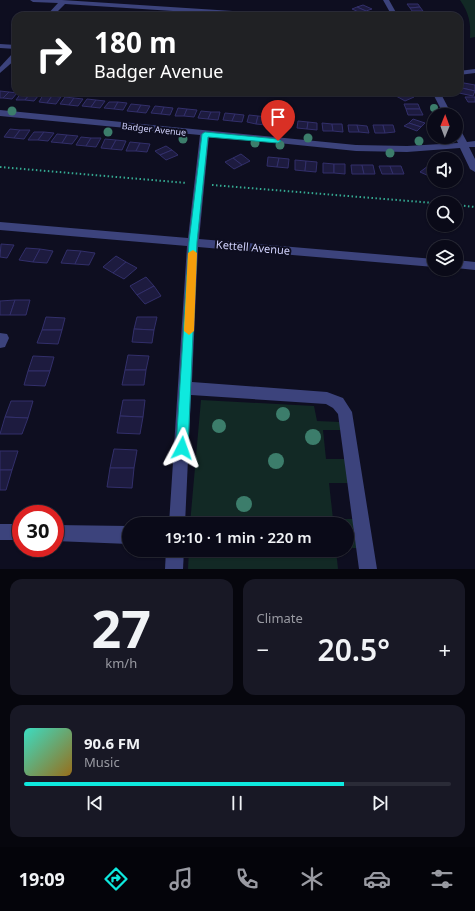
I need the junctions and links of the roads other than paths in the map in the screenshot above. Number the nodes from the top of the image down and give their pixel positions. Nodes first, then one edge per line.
1 (33, 0) edge
2 (386, 0) edge
3 (63, 2) junction
4 (53, 12) edge
5 (219, 12) edge
6 (394, 12) edge
7 (0, 46) edge
8 (12, 47) edge
9 (12, 58) edge
10 (0, 71) edge
11 (475, 71) edge
12 (463, 72) edge
13 (438, 96) edge
14 (444, 108) edge
15 (0, 112) edge
16 (205, 134) junction
17 (463, 142) edge
18 (475, 144) edge
19 (465, 146) junction
20 (475, 169) edge
21 (0, 226) edge
22 (193, 242) junction
23 (427, 262) edge
24 (463, 265) edge
25 (475, 266) edge
26 (186, 388) junction
27 (177, 517) edge
28 (0, 532) edge
29 (12, 532) edge
30 (64, 533) edge
31 (122, 535) edge
32 (175, 557) edge
33 (174, 569) edge
34 (368, 569) edge

1 - 3 street
2 - 6 street
3 - 4 street
3 - 5 street
7 - 8 street
9 - 10 street
11 - 12 street
13 - 14 street
15 - 16 street, Badger Avenue
16 - 19 street, Badger Avenue
16 - 22 street
17 - 19 street
18 - 19 street, Badger Avenue
19 - 20 street
21 - 22 street, Kettell Avenue
22 - 23 street, Kettell Avenue
22 - 26 street
24 - 25 street
26 - 27 street
26 - 34 street
28 - 29 street
30 - 31 street
32 - 33 street

